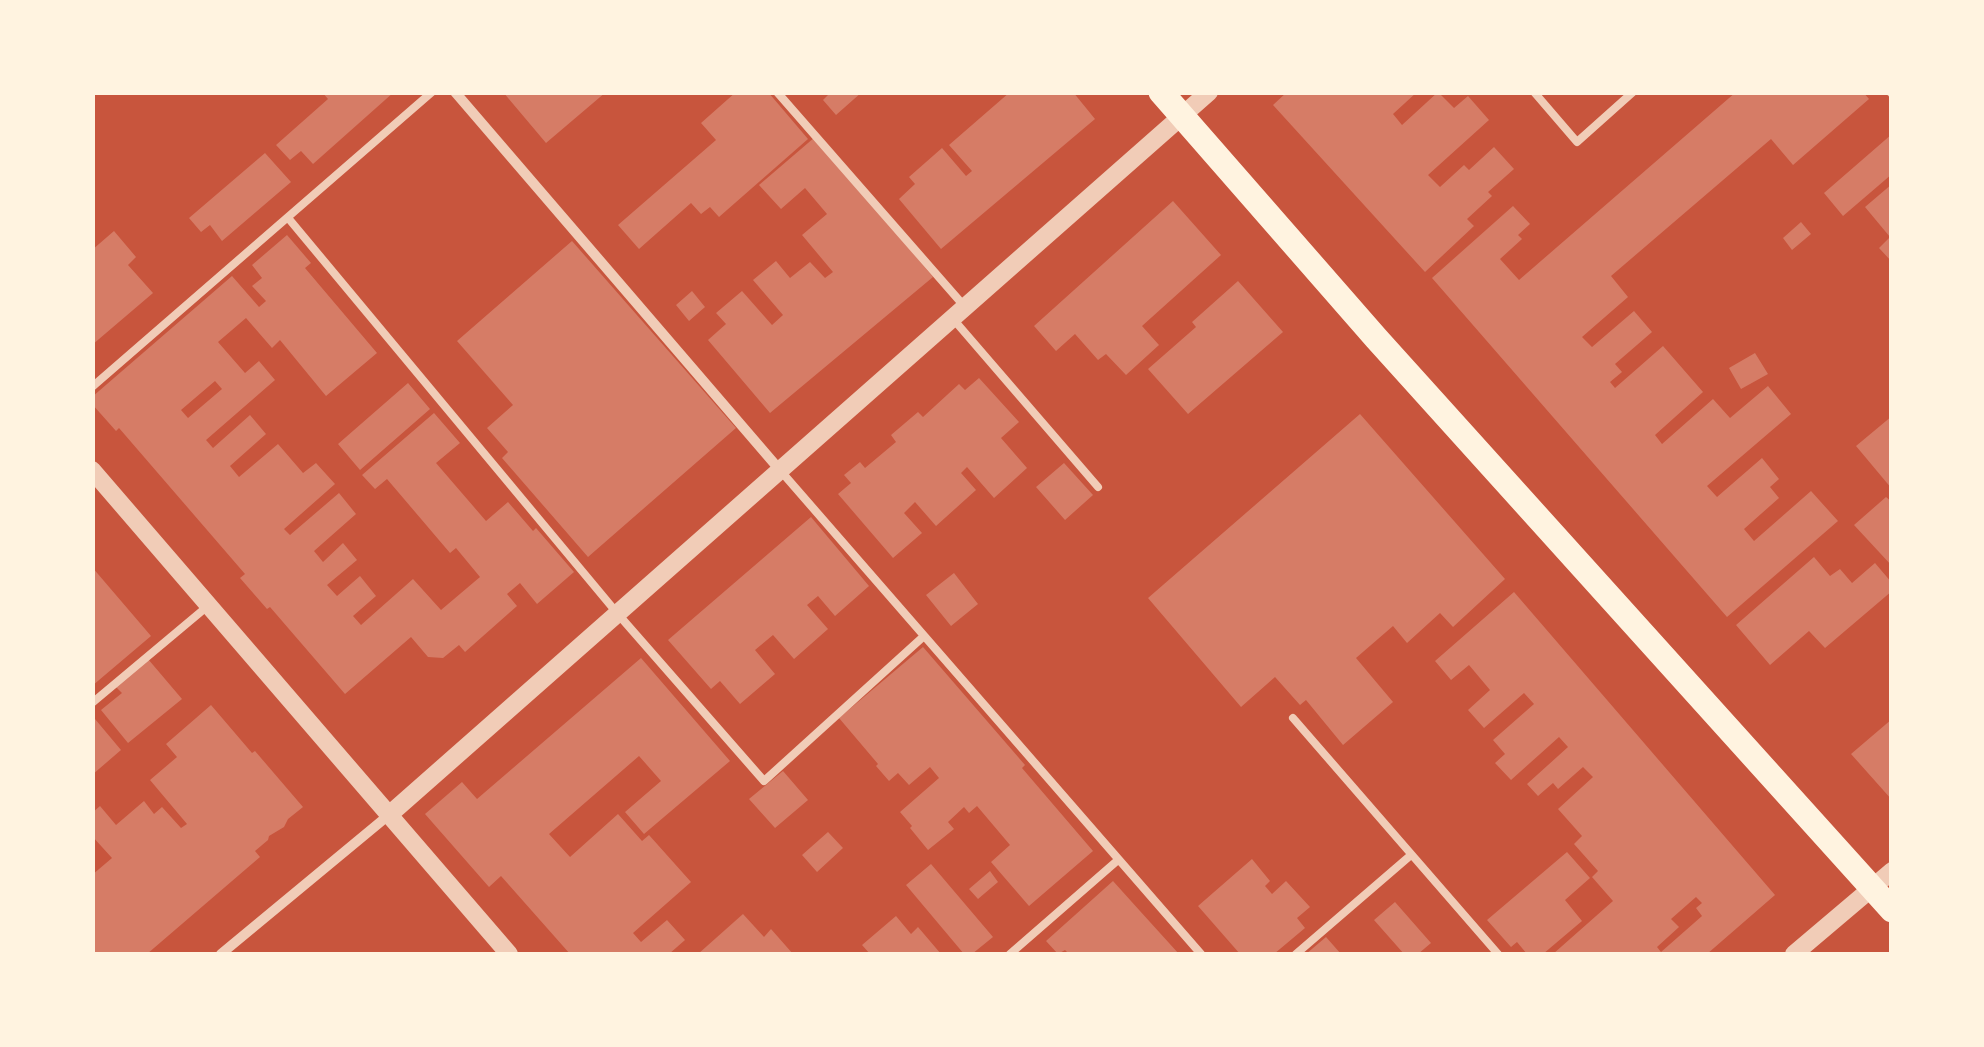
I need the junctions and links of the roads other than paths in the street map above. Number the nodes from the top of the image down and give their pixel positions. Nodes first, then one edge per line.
1 (432, 92) edge
2 (456, 92) edge
3 (777, 92) edge
4 (1161, 92) edge
5 (1209, 92) edge
6 (1534, 92) edge
7 (1633, 92) edge
8 (1182, 116) junction
9 (289, 219) junction
10 (958, 312) junction
11 (92, 387) edge
12 (779, 469) junction
13 (92, 470) edge
14 (1098, 487) dead end
15 (209, 605) junction
16 (617, 613) junction
17 (924, 636) junction
18 (92, 703) edge
19 (1293, 718) dead end
20 (390, 814) junction
21 (1411, 856) junction
22 (1118, 860) junction
23 (1882, 880) edge
24 (1892, 910) edge
25 (221, 954) edge
26 (510, 954) edge
27 (1010, 954) edge
28 (1200, 954) edge
29 (1296, 954) edge
30 (1498, 954) edge
31 (1794, 954) edge

1 - 9 lane
2 - 12 street
3 - 10 lane
4 - 8 main road
5 - 8 street
6 - 7 lane
8 - 10 street
8 - 23 main road
9 - 11 lane
9 - 16 lane
10 - 12 street
10 - 14 lane
12 - 16 street
12 - 17 lane
13 - 15 street
15 - 18 lane
15 - 20 street
16 - 17 lane
16 - 20 street
17 - 22 lane
19 - 21 lane
20 - 25 street
20 - 26 street
21 - 29 lane
21 - 30 lane
22 - 27 lane
22 - 28 lane
23 - 24 main road
23 - 31 street

